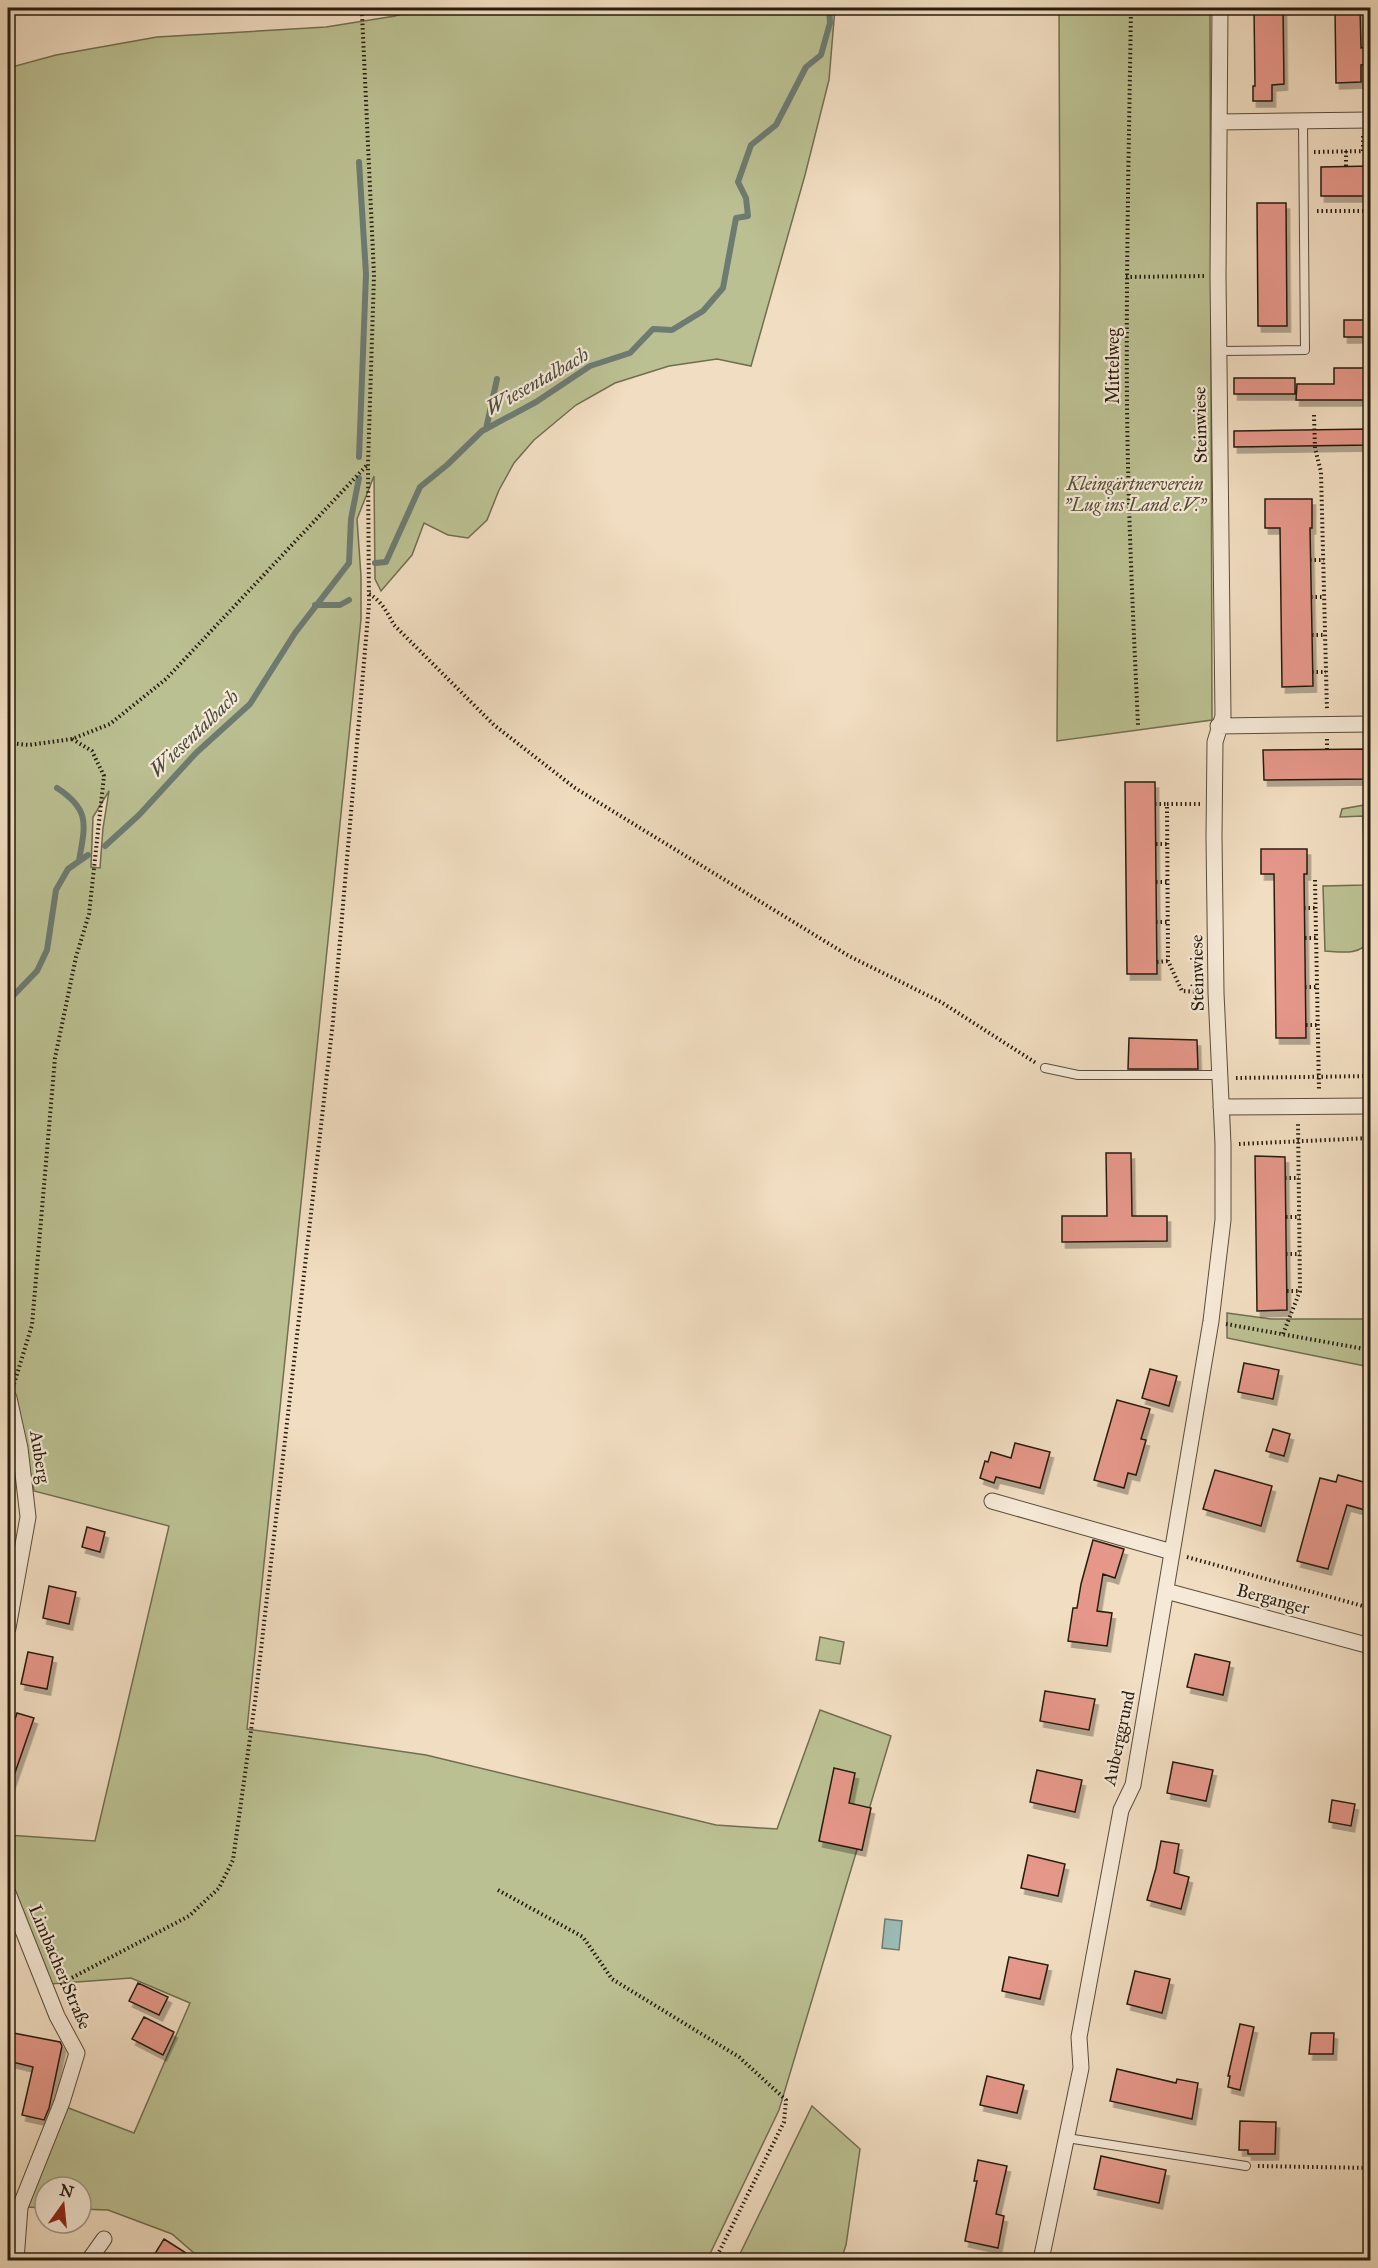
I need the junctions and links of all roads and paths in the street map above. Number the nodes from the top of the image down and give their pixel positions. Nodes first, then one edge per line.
1 (1131, 8) edge
2 (1220, 8) edge
3 (362, 14) dead end
4 (1371, 120) edge
5 (1303, 121) junction
6 (1219, 122) junction
7 (1363, 144) dead end
8 (1346, 151) junction
9 (1363, 151) junction
10 (1371, 151) edge
11 (1303, 152) junction
12 (1346, 166) dead end
13 (1371, 210) edge
14 (1304, 211) junction
15 (1218, 276) junction
16 (1126, 277) junction
17 (1219, 351) junction
18 (1314, 415) dead end
19 (368, 464) junction
20 (1310, 560) dead end
21 (1324, 560) junction
22 (369, 594) junction
23 (1311, 597) dead end
24 (1324, 597) junction
25 (1312, 635) dead end
26 (1325, 635) junction
27 (1312, 672) dead end
28 (1326, 672) junction
29 (1327, 724) junction
30 (1371, 724) edge
31 (1138, 725) dead end
32 (1218, 726) junction
33 (72, 739) junction
34 (8, 743) edge
35 (1155, 804) dead end
36 (1167, 804) junction
37 (1215, 804) junction
38 (1156, 844) dead end
39 (1167, 844) junction
40 (1316, 880) dead end
41 (1156, 882) dead end
42 (1168, 882) junction
43 (1304, 908) dead end
44 (1316, 908) junction
45 (1156, 922) dead end
46 (1168, 922) junction
47 (1305, 938) dead end
48 (1316, 938) junction
49 (1168, 961) junction
50 (1157, 962) dead end
51 (1305, 987) dead end
52 (1317, 987) junction
53 (1216, 993) junction
54 (1306, 1025) dead end
55 (1318, 1025) junction
56 (1045, 1068) joint
57 (1371, 1076) edge
58 (1225, 1077) junction
59 (1319, 1077) junction
60 (1298, 1106) junction
61 (1319, 1106) junction
62 (1371, 1106) edge
63 (1221, 1107) junction
64 (1371, 1138) edge
65 (1299, 1141) junction
66 (1223, 1144) junction
67 (1285, 1178) dead end
68 (1299, 1178) junction
69 (1286, 1217) dead end
70 (1299, 1217) junction
71 (1222, 1220) joint
72 (1286, 1254) dead end
73 (1300, 1254) junction
74 (1287, 1291) dead end
75 (1300, 1291) junction
76 (1211, 1321) junction
77 (1283, 1334) junction
78 (1371, 1350) edge
79 (9, 1398) joint
80 (992, 1501) dead end
81 (1172, 1552) junction
82 (1166, 1591) junction
83 (1371, 1608) edge
84 (8, 1628) edge
85 (1371, 1646) edge
86 (498, 1890) dead end
87 (8, 1893) edge
88 (46, 1992) junction
89 (1067, 2138) junction
90 (1246, 2166) joint
91 (1371, 2168) edge
92 (104, 2239) dead end
93 (16, 2260) edge
94 (89, 2260) edge
95 (715, 2260) edge
96 (1041, 2260) edge

1 - 16 path, Mittelweg
2 - 6 street, Steinwiese
3 - 19 path
4 - 5 street
5 - 6 street
5 - 11 lane
6 - 15 street, Steinwiese
7 - 9 path
8 - 9 path
8 - 11 path
8 - 12 path
9 - 10 path
11 - 14 lane
13 - 14 path
14 - 17 lane
15 - 16 path
15 - 17 street, Steinwiese
16 - 31 path, Mittelweg
17 - 32 street, Steinwiese
18 - 21 path
19 - 22 path
19 - 33 path
20 - 21 path
21 - 24 path
22 - 56 path
22 - 88 path
23 - 24 path
24 - 26 path
25 - 26 path
26 - 28 path
27 - 28 path
28 - 29 path
29 - 30 street
29 - 32 street
32 - 37 street, Steinwiese
33 - 34 path
33 - 79 path
35 - 36 path
36 - 37 path
36 - 39 path
37 - 53 street, Steinwiese
38 - 39 path
39 - 42 path
40 - 44 path
41 - 42 path
42 - 46 path
43 - 44 path
44 - 48 path
45 - 46 path
46 - 49 path
47 - 48 path
48 - 52 path
49 - 50 path
49 - 53 path
51 - 52 path
52 - 55 path
53 - 58 street, Steinwiese
54 - 55 path
55 - 59 path
56 - 58 lane
57 - 59 path
58 - 59 path
58 - 63 street, Steinwiese
59 - 61 path
60 - 61 street
60 - 63 street
60 - 65 path
61 - 62 street
63 - 66 street, Steinwiese
64 - 65 path
65 - 66 path
65 - 68 path
66 - 71 street, Steinwiese
67 - 68 path
68 - 70 path
69 - 70 path
70 - 73 path
71 - 76 street, Auberggrund
72 - 73 path
73 - 75 path
74 - 75 path
75 - 77 path
76 - 77 path
76 - 81 street, Auberggrund
77 - 78 path
79 - 84 street, Auberg
80 - 81 street
81 - 82 street, Auberggrund
81 - 83 path
82 - 85 street, Berganger
82 - 89 street, Auberggrund
86 - 95 path
87 - 88 street, Limbacher Straße
88 - 93 street, Limbacher Straße
89 - 90 lane
89 - 96 street, Auberggrund
90 - 91 path
92 - 94 street

